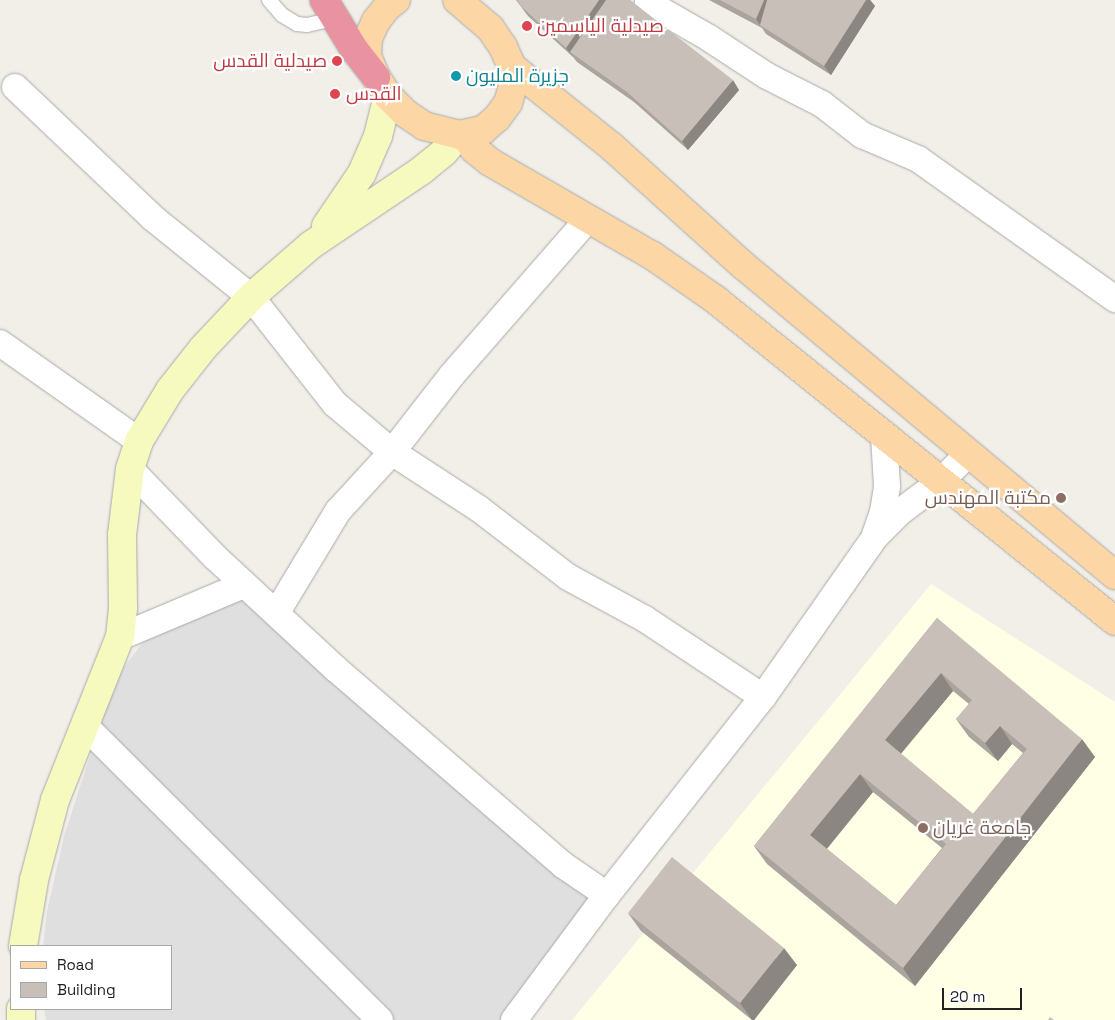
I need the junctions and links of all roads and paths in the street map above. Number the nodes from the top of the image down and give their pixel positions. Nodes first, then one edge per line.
1 (269, 0) edge
2 (396, 0) edge
3 (457, 0) edge
4 (491, 0) edge
5 (648, 0) edge
6 (329, 10) edge
7 (490, 28) junction
8 (512, 67) junction
9 (15, 87) dead end
10 (382, 87) junction
11 (462, 135) junction
12 (588, 219) junction
13 (311, 245) junction
14 (251, 297) junction
15 (1115, 299) edge
16 (0, 343) edge
17 (884, 435) junction
18 (139, 440) junction
19 (392, 452) junction
20 (969, 453) junction
21 (130, 469) junction
22 (940, 482) junction
23 (875, 537) junction
24 (1115, 575) edge
25 (244, 585) junction
26 (277, 612) junction
27 (1115, 621) edge
28 (120, 638) junction
29 (763, 697) junction
30 (86, 727) junction
31 (607, 895) junction
32 (23, 945) edge
33 (380, 1020) edge
34 (514, 1020) edge

1 - 6 lane
2 - 10 main road
3 - 7 main road
4 - 7 main road
5 - 15 street
6 - 10 highway
7 - 8 main road
8 - 11 main road
8 - 20 main road
9 - 14 street
10 - 11 main road
10 - 13 main road
11 - 12 main road
11 - 13 main road
12 - 17 main road
12 - 19 street
13 - 14 main road
14 - 18 main road
14 - 19 street
16 - 18 street
17 - 22 main road
17 - 23 street
18 - 21 main road
19 - 26 street
19 - 29 street
20 - 22 street
20 - 24 main road
21 - 25 street
21 - 28 main road
22 - 23 street
22 - 27 main road
23 - 29 street
25 - 26 street
25 - 28 street
26 - 31 street
28 - 30 main road
29 - 31 street
30 - 32 main road
30 - 33 street
31 - 34 street

